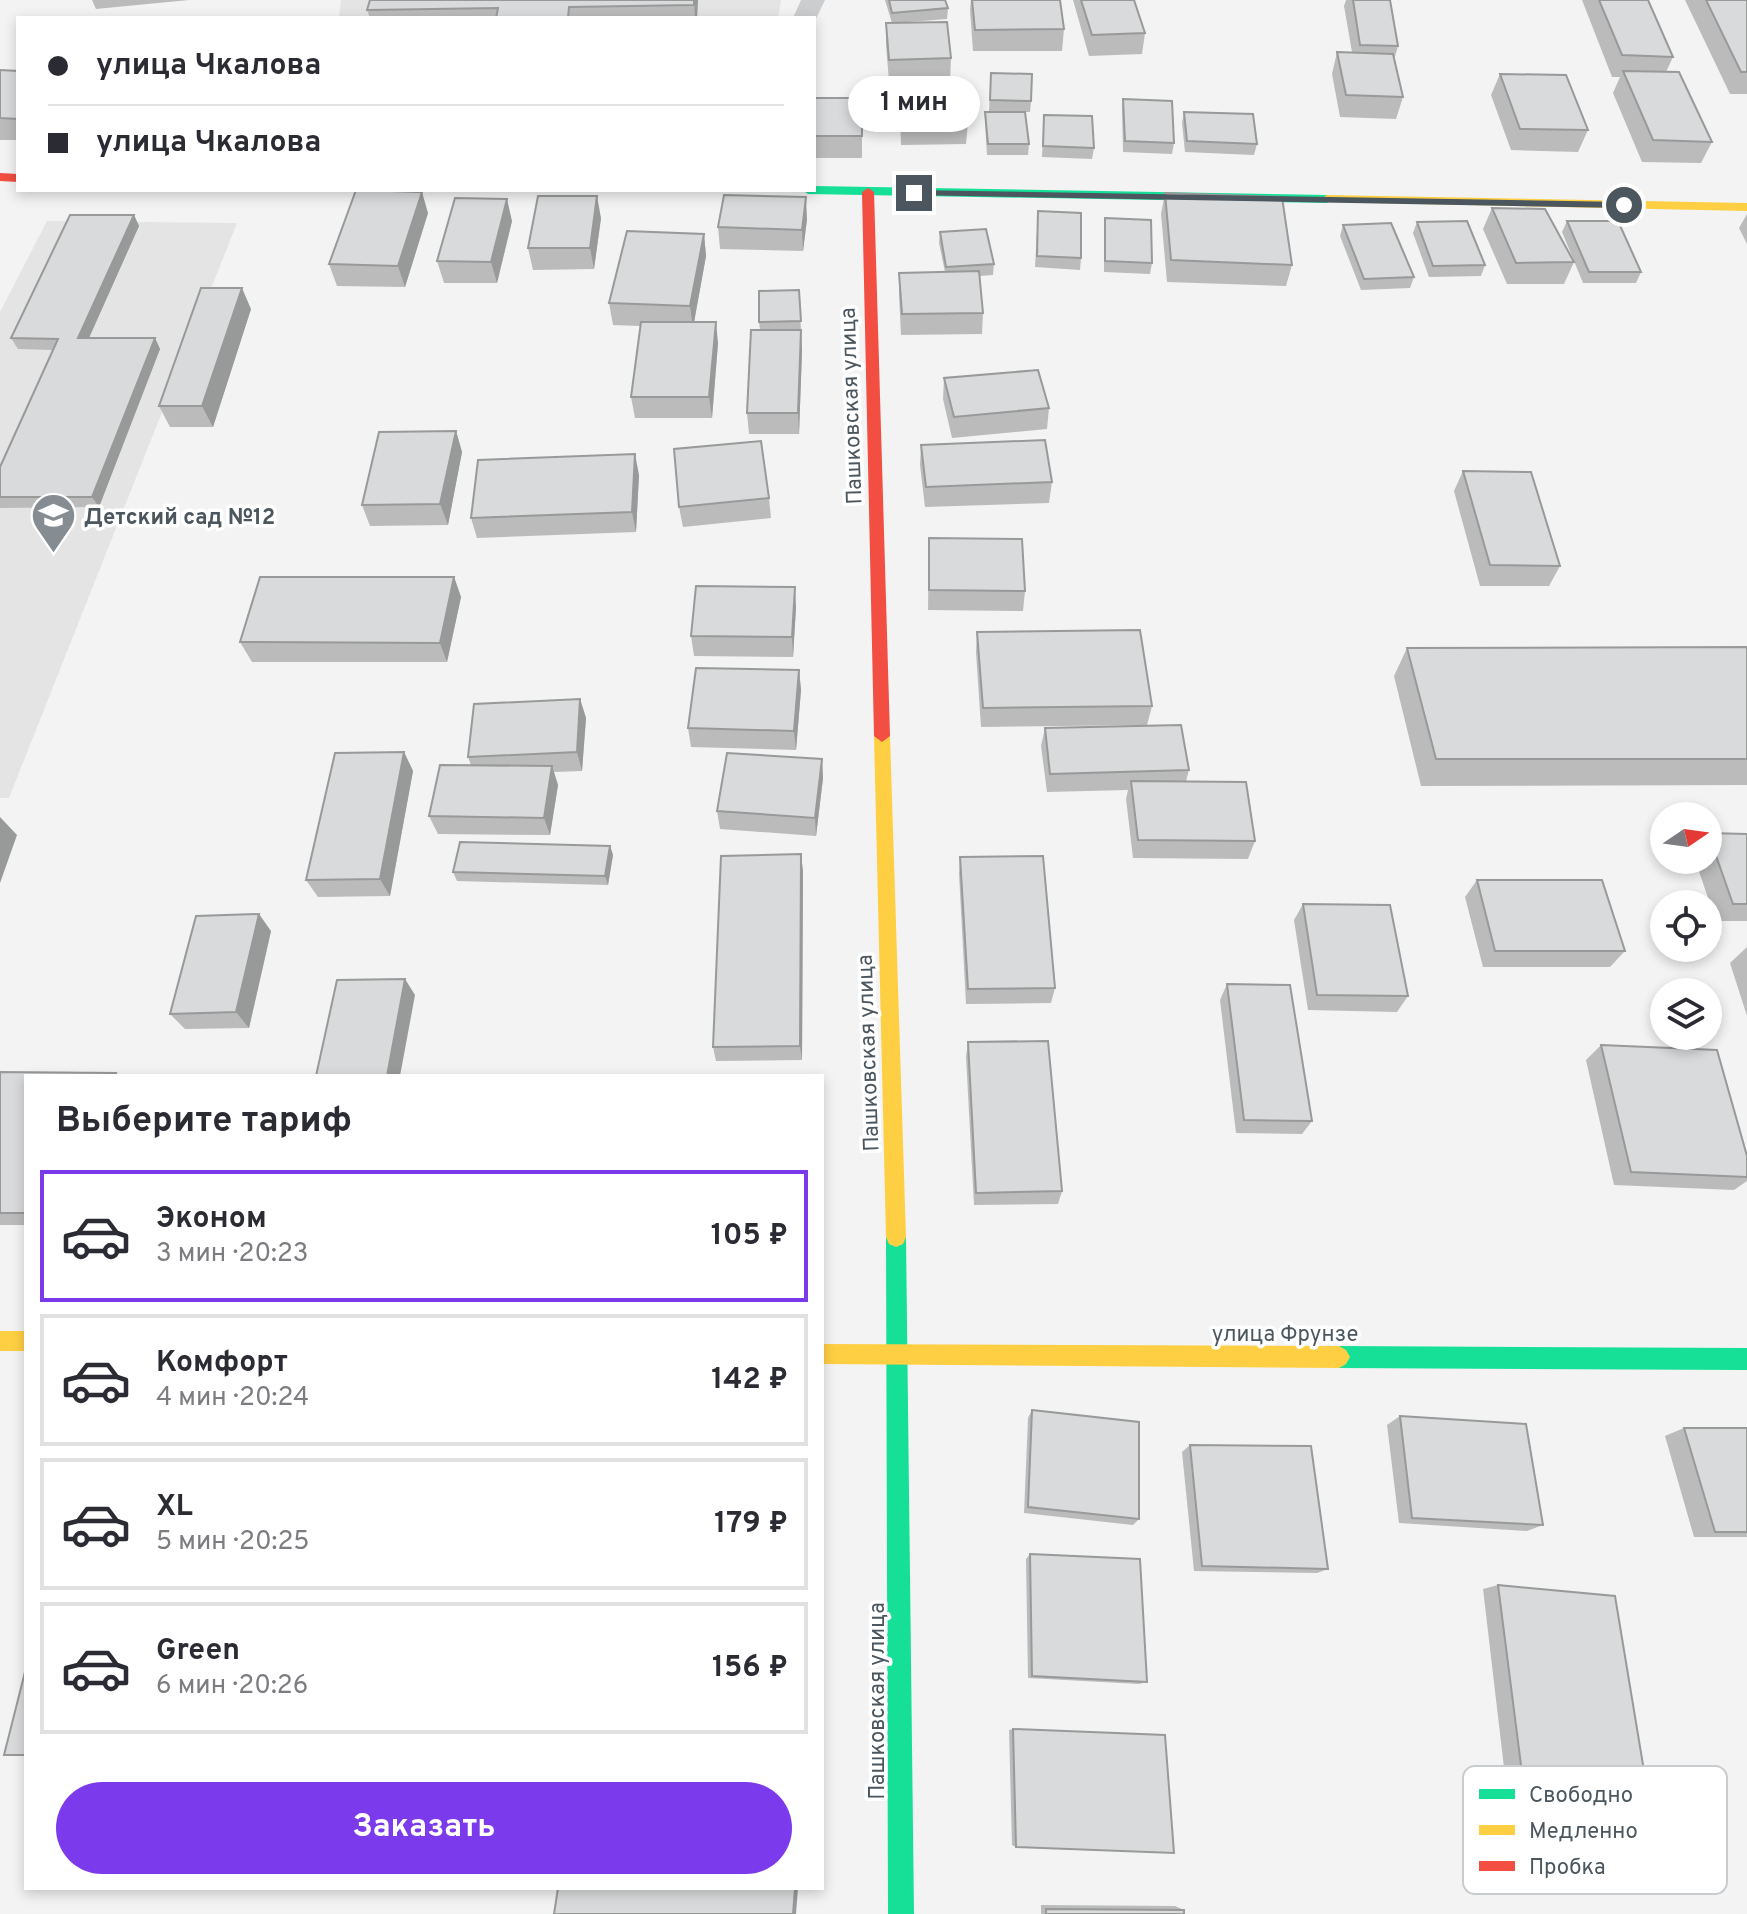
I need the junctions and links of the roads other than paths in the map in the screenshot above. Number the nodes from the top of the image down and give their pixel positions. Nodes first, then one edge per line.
1 (816, 190) edge
2 (868, 192) junction
3 (1747, 207) edge
4 (0, 1341) edge
5 (24, 1341) edge
6 (824, 1354) edge
7 (899, 1356) junction
8 (1747, 1359) edge
9 (901, 1914) edge

1 - 2 street
2 - 3 street
2 - 7 street, Пашковская улица
4 - 5 street
6 - 7 street, улица Фрунзе
7 - 8 street, улица Фрунзе
7 - 9 street, Пашковская улица

